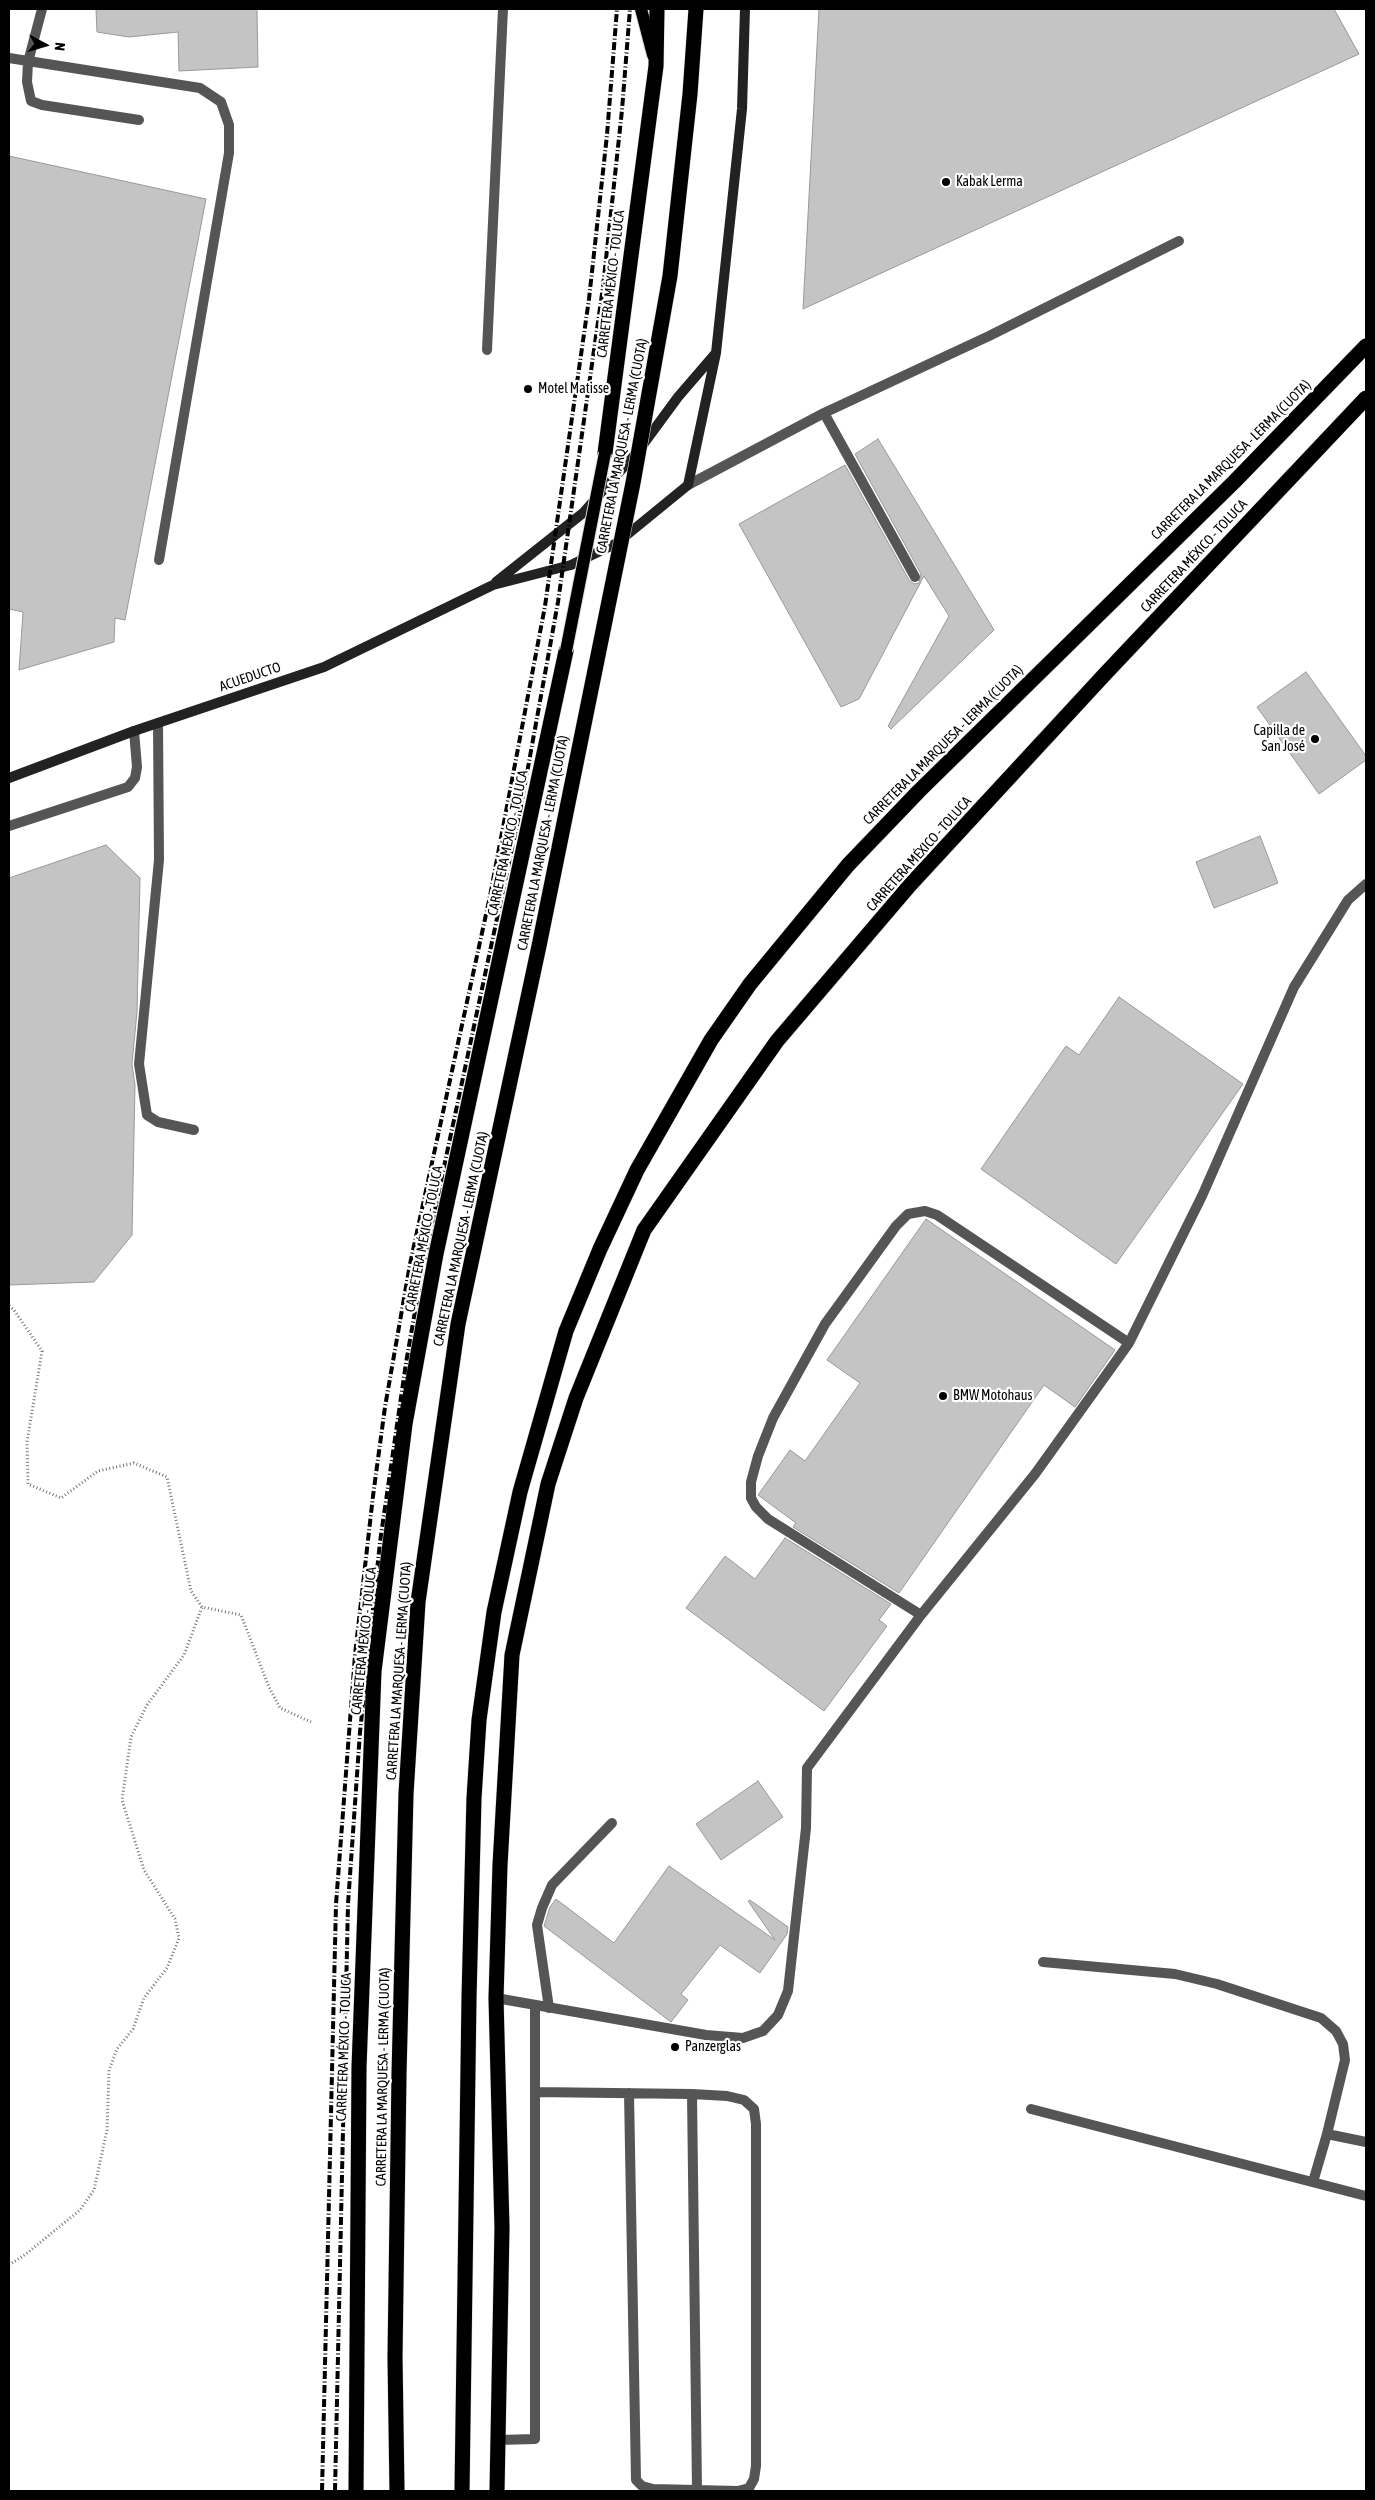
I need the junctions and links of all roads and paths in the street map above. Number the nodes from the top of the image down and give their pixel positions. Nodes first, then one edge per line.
1 (42, 9) edge
2 (503, 9) edge
3 (641, 9) edge
4 (657, 9) edge
5 (696, 9) edge
6 (745, 9) edge
7 (9, 58) edge
8 (28, 62) junction
9 (656, 66) junction
10 (139, 120) dead end
11 (1179, 241) dead end
12 (1366, 346) edge
13 (487, 350) dead end
14 (716, 353) junction
15 (1366, 398) edge
16 (824, 413) junction
17 (605, 453) joint
18 (688, 485) junction
19 (159, 560) dead end
20 (915, 577) dead end
21 (493, 584) junction
22 (566, 651) joint
23 (158, 723) junction
24 (134, 732) junction
25 (9, 778) edge
26 (9, 826) edge
27 (1366, 884) edge
28 (194, 1130) dead end
29 (9, 1306) edge
30 (1129, 1343) junction
31 (202, 1607) junction
32 (921, 1615) junction
33 (311, 1722) dead end
34 (612, 1823) dead end
35 (1043, 1962) dead end
36 (496, 1998) junction
37 (535, 2006) junction
38 (549, 2008) junction
39 (535, 2092) junction
40 (629, 2093) junction
41 (692, 2094) junction
42 (1031, 2109) dead end
43 (1328, 2134) junction
44 (1366, 2142) edge
45 (1313, 2182) junction
46 (1366, 2196) edge
47 (9, 2265) edge
48 (498, 2440) junction
49 (697, 2490) edge
50 (356, 2491) edge
51 (397, 2491) edge
52 (462, 2491) edge
53 (497, 2491) edge

1 - 8 street
2 - 13 street
3 - 9 main road
4 - 9 highway, CARRETERA MÉXICO - TOLUCA
5 - 51 highway, CARRETERA LA MARQUESA - LERMA (CUOTA), bridge
6 - 14 main road
7 - 8 street
8 - 10 street
8 - 19 street
9 - 17 highway, CARRETERA MÉXICO - TOLUCA
11 - 16 street
12 - 52 highway, CARRETERA LA MARQUESA - LERMA (CUOTA)
14 - 18 main road
14 - 21 main road
15 - 36 highway, CARRETERA MÉXICO - TOLUCA
16 - 18 street
16 - 20 street
17 - 22 main road, CARRETERA MÉXICO - TOLUCA, bridge
18 - 21 main road
21 - 23 main road, ACUEDUCTO
22 - 50 highway, CARRETERA MÉXICO - TOLUCA
23 - 24 main road, ACUEDUCTO
23 - 28 street
24 - 25 main road, ACUEDUCTO
24 - 26 street
27 - 30 street
29 - 31 path
30 - 32 street
30 - 32 street
31 - 33 path
31 - 47 path
32 - 38 street
34 - 38 street
35 - 43 street
36 - 37 street
36 - 48 highway, CARRETERA MÉXICO - TOLUCA
37 - 38 street
37 - 39 street
39 - 40 street
39 - 48 street
40 - 41 street
40 - 49 street
41 - 49 street
41 - 49 street
42 - 45 street
43 - 44 street
43 - 45 street
45 - 46 street
48 - 53 highway, CARRETERA MÉXICO - TOLUCA

